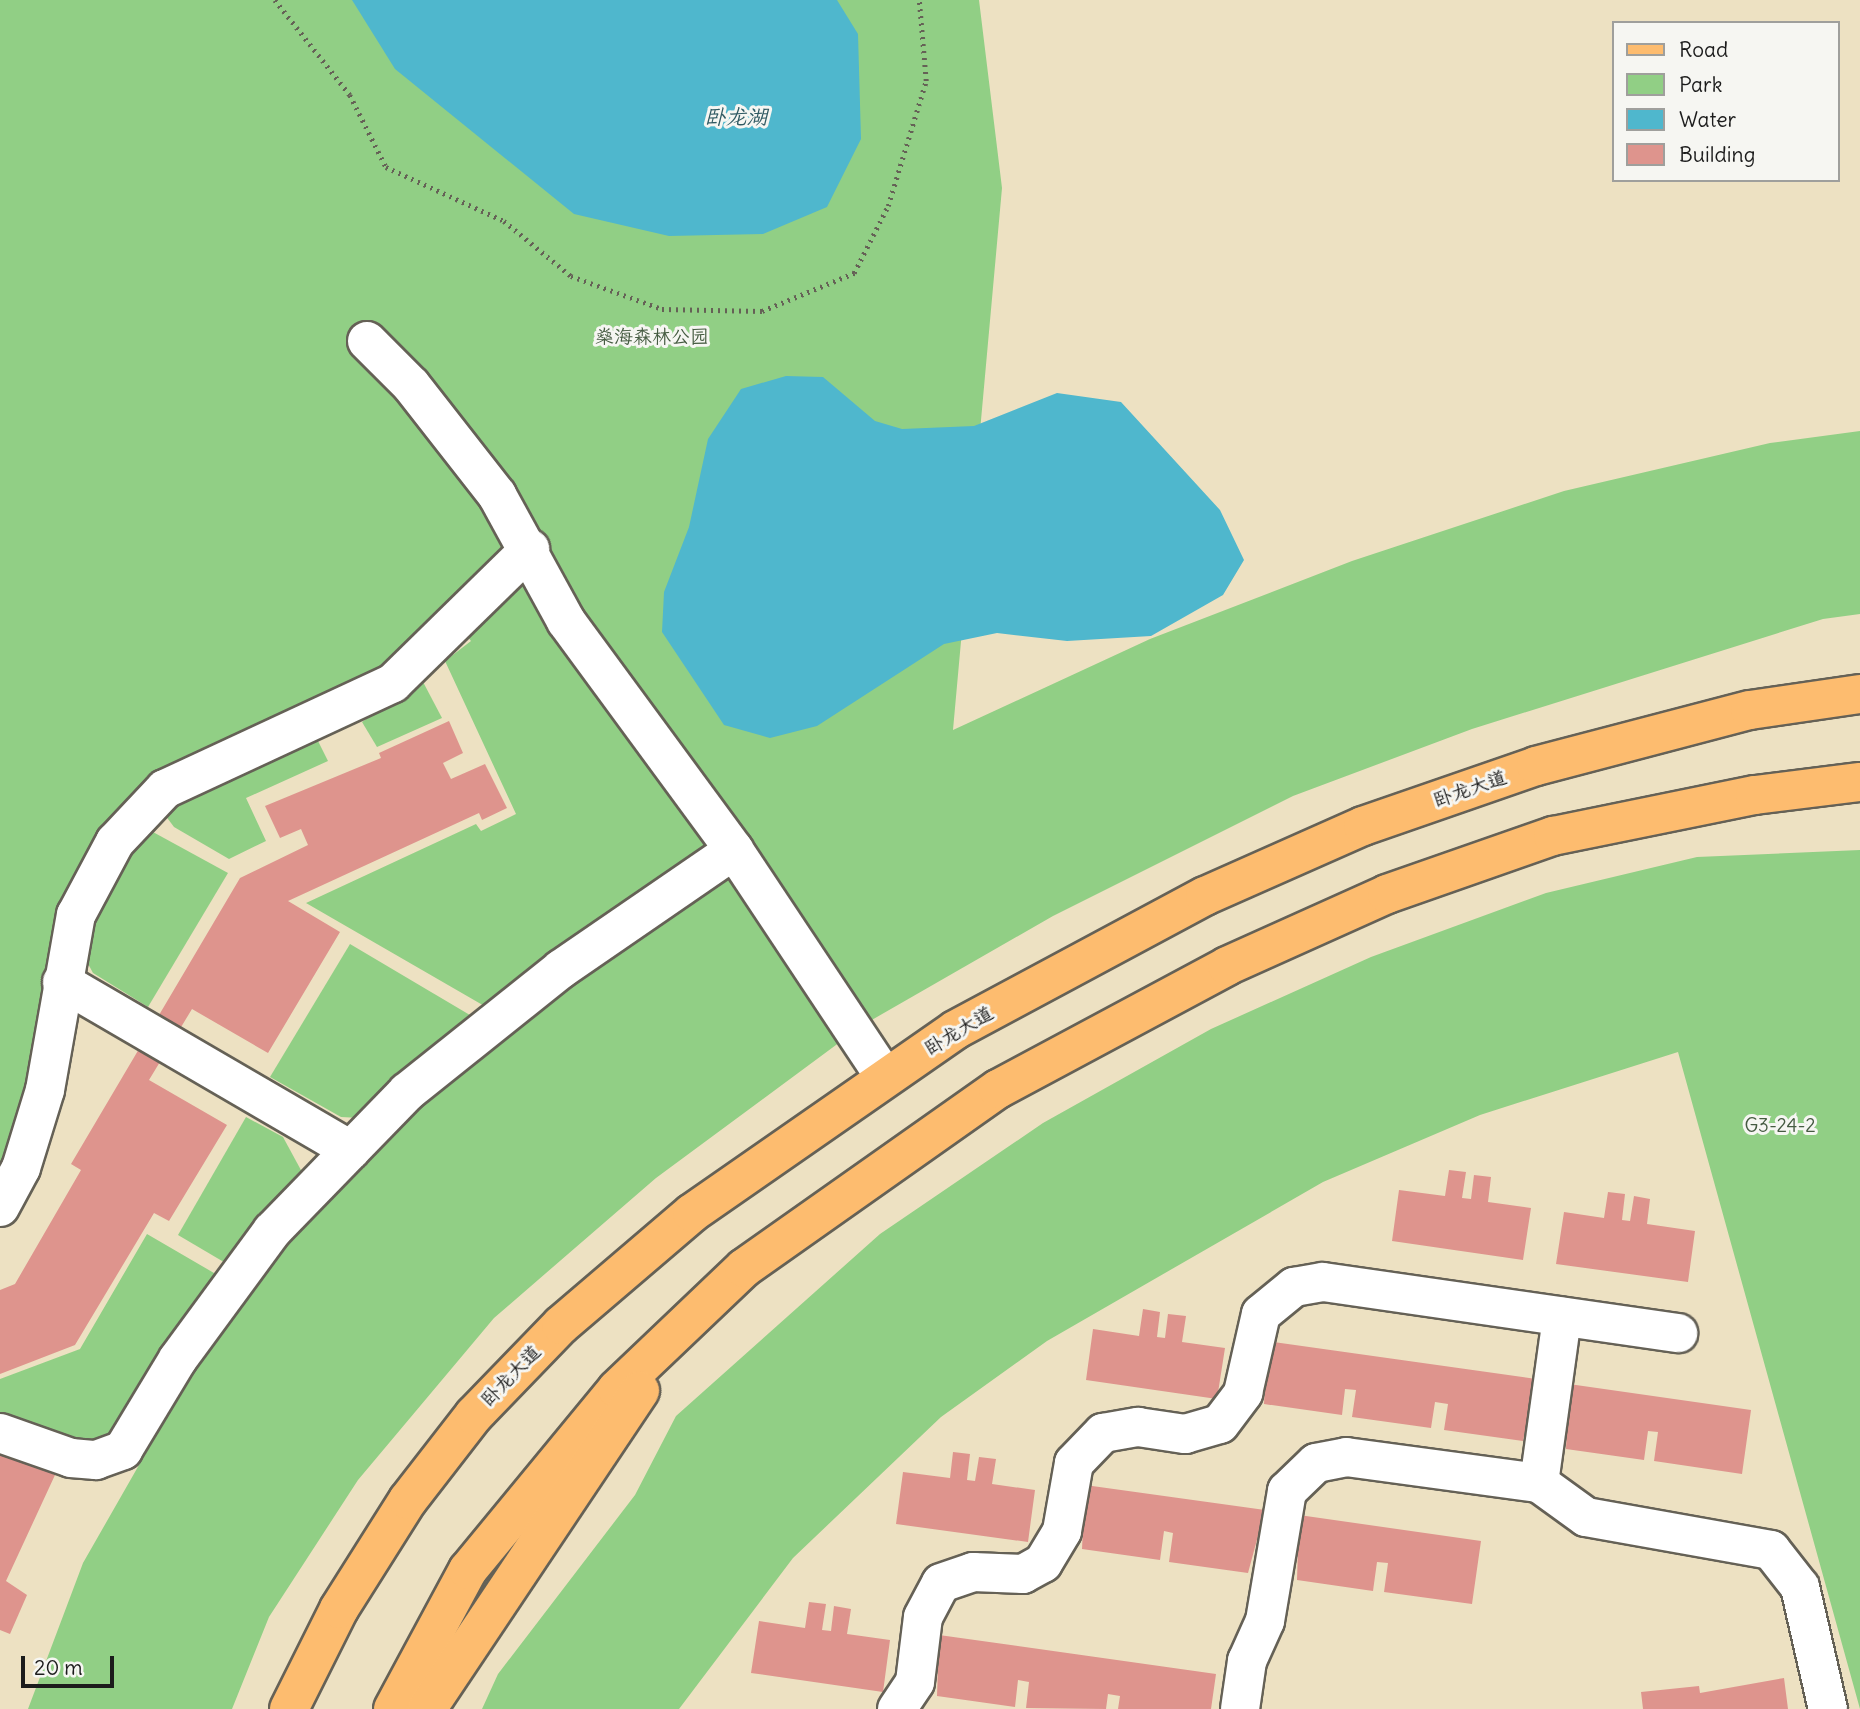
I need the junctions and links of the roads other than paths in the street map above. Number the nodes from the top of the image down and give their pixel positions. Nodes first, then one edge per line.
1 (367, 341) dead end
2 (530, 549) junction
3 (1860, 694) edge
4 (1860, 782) edge
5 (734, 850) junction
6 (62, 982) junction
7 (885, 1077) junction
8 (351, 1150) junction
9 (0, 1207) edge
10 (1562, 1317) junction
11 (1678, 1333) dead end
12 (673, 1336) junction
13 (0, 1433) edge
14 (1539, 1483) junction
15 (289, 1709) edge
16 (393, 1709) edge
17 (427, 1709) edge
18 (897, 1709) edge
19 (1240, 1709) edge
20 (1828, 1709) edge

1 - 2 lane
2 - 5 lane
2 - 6 lane
3 - 7 main road, 卧龙大道
4 - 12 main road
5 - 7 lane
5 - 8 lane
6 - 8 lane
6 - 9 lane
7 - 15 main road, 卧龙大道
8 - 13 lane
10 - 11 lane
10 - 14 lane
10 - 18 lane
12 - 16 main road
12 - 17 main road
14 - 19 lane
14 - 20 lane

